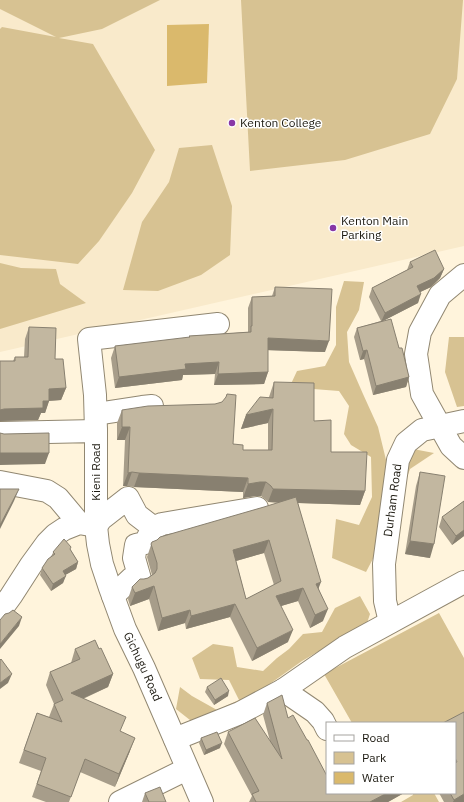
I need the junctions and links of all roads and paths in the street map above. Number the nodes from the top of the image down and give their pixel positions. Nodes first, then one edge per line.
1 (464, 275) edge
2 (218, 324) dead end
3 (168, 406) edge
4 (464, 421) edge
5 (96, 423) junction
6 (440, 426) junction
7 (0, 433) edge
8 (464, 458) edge
9 (0, 482) edge
10 (257, 508) edge
11 (87, 525) junction
12 (154, 528) junction
13 (31, 565) junction
14 (464, 582) edge
15 (0, 592) edge
16 (113, 596) junction
17 (0, 611) edge
18 (390, 622) junction
19 (283, 690) junction
20 (326, 727) edge
21 (175, 739) junction
22 (187, 769) junction
23 (120, 802) edge
24 (202, 802) edge

1 - 6 street
2 - 5 street
3 - 5 street
4 - 6 street, Durham Road
5 - 7 street, Kieni Road
5 - 11 street, Kieni Road
6 - 8 street
6 - 18 street, Durham Road
9 - 11 street
10 - 12 street
11 - 12 street
11 - 13 street
11 - 16 street, Gichugu Road
12 - 16 street
13 - 15 street
13 - 17 street
14 - 18 street
16 - 21 street, Gichugu Road
18 - 19 street
19 - 20 street
19 - 21 street
21 - 22 street, Gichugu Road
22 - 23 street
22 - 24 street, Gichugu Road

